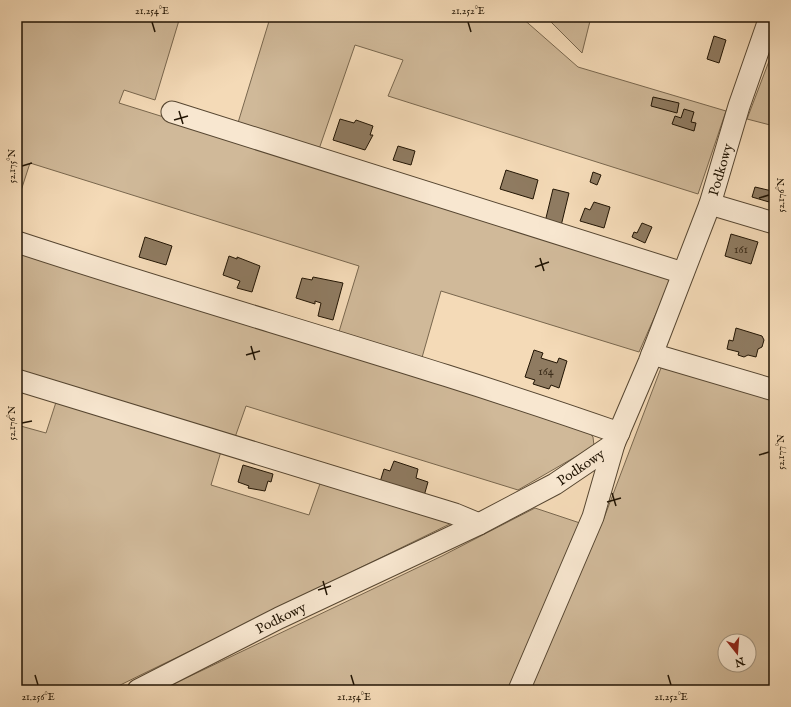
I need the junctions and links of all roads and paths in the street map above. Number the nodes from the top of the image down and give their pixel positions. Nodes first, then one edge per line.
1 (770, 17) edge
2 (172, 112) dead end
3 (710, 204) junction
4 (774, 223) edge
5 (17, 242) edge
6 (683, 273) junction
7 (652, 354) junction
8 (17, 380) edge
9 (774, 390) edge
10 (617, 438) junction
11 (479, 524) junction
12 (138, 690) edge
13 (519, 690) edge

1 - 3 street, Podkowy
2 - 6 street
3 - 4 street
3 - 6 street, Podkowy
5 - 10 street
6 - 7 street, Podkowy
7 - 9 street
7 - 10 street, Podkowy
8 - 11 street
10 - 11 street, Podkowy
10 - 13 street
11 - 12 street, Podkowy

